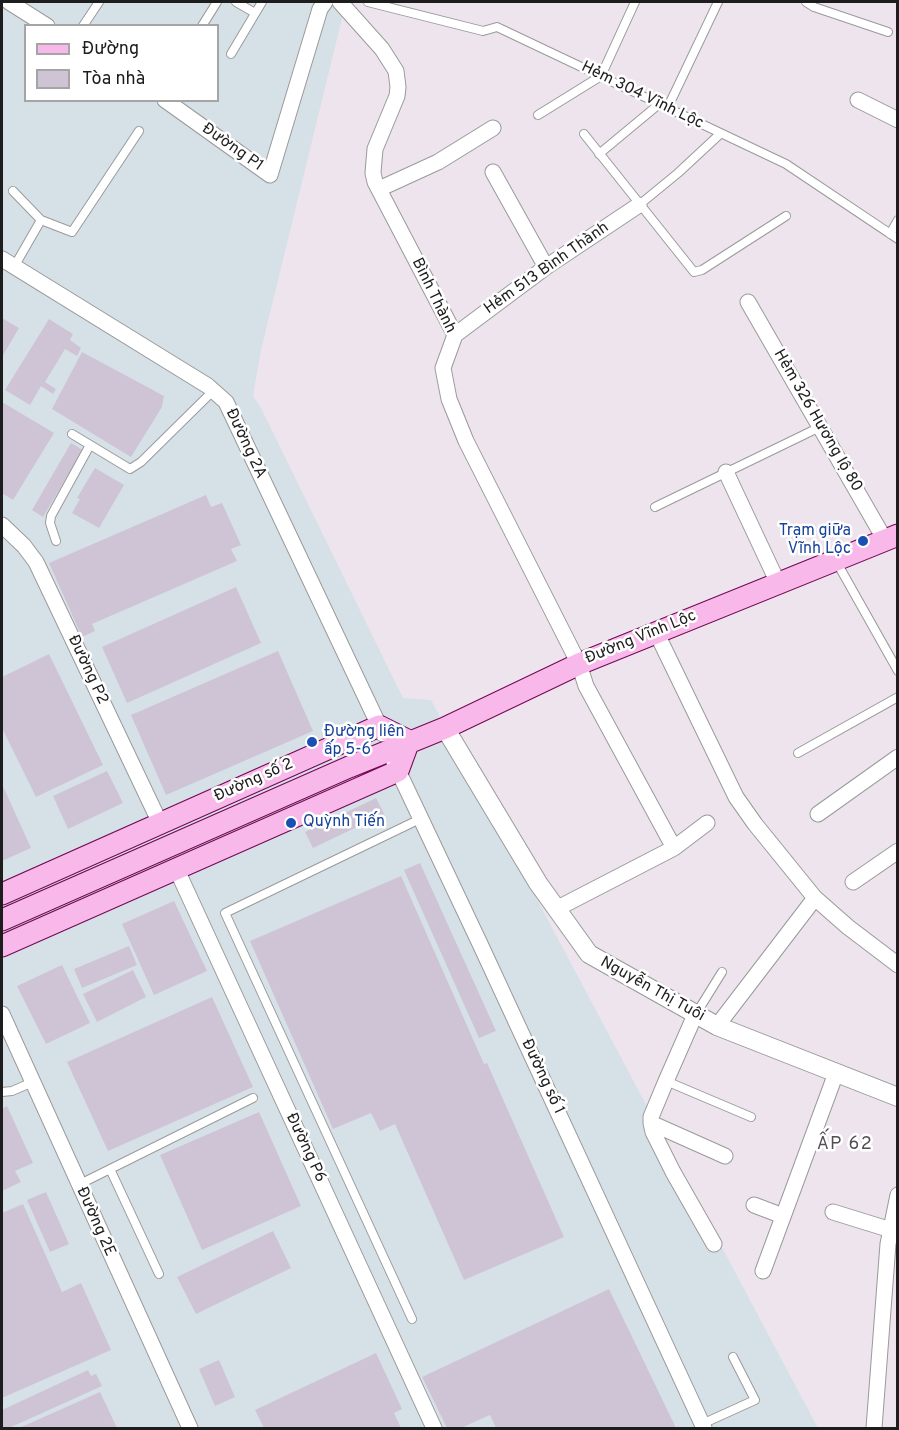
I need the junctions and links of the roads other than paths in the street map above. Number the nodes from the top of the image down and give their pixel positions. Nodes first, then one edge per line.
1 (9, 2) edge
2 (99, 2) edge
3 (218, 2) edge
4 (236, 2) edge
5 (262, 2) edge
6 (325, 2) edge
7 (339, 2) edge
8 (368, 2) edge
9 (635, 2) edge
10 (718, 2) edge
11 (806, 2) edge
12 (255, 13) junction
13 (44, 24) edge
14 (84, 24) edge
15 (203, 24) edge
16 (888, 32) dead end
17 (231, 54) dead end
18 (601, 76) junction
19 (858, 100) dead end
20 (168, 102) edge
21 (658, 105) junction
22 (667, 109) junction
23 (538, 115) dead end
24 (897, 120) edge
25 (493, 128) dead end
26 (139, 131) dead end
27 (584, 134) dead end
28 (720, 134) junction
29 (599, 154) junction
30 (493, 172) dead end
31 (379, 189) junction
32 (14, 191) dead end
33 (639, 204) junction
34 (786, 216) dead end
35 (41, 220) junction
36 (897, 220) edge
37 (894, 237) edge
38 (8, 263) edge
39 (546, 267) junction
40 (748, 302) dead end
41 (455, 335) junction
42 (213, 391) junction
43 (820, 427) junction
44 (72, 434) dead end
45 (90, 445) junction
46 (726, 472) junction
47 (655, 507) dead end
48 (2, 525) edge
49 (891, 537) edge
50 (56, 541) dead end
51 (835, 560) junction
52 (778, 583) junction
53 (656, 632) junction
54 (579, 664) junction
55 (897, 670) edge
56 (897, 697) edge
57 (379, 726) junction
58 (446, 728) junction
59 (409, 741) junction
60 (798, 753) dead end
61 (897, 757) edge
62 (394, 761) junction
63 (818, 814) dead end
64 (420, 819) junction
65 (707, 822) dead end
66 (160, 824) junction
67 (674, 849) junction
68 (897, 851) edge
69 (176, 868) junction
70 (853, 882) dead end
71 (2, 894) edge
72 (815, 897) junction
73 (556, 909) junction
74 (2, 920) edge
75 (2, 946) edge
76 (897, 965) edge
77 (722, 972) dead end
78 (2, 1014) edge
79 (696, 1015) junction
80 (717, 1026) junction
81 (836, 1073) junction
82 (33, 1082) junction
83 (666, 1082) junction
84 (2, 1092) edge
85 (897, 1096) edge
86 (253, 1098) dead end
87 (751, 1117) dead end
88 (651, 1124) junction
89 (725, 1156) dead end
90 (110, 1169) junction
91 (78, 1185) junction
92 (897, 1195) edge
93 (754, 1205) dead end
94 (832, 1212) dead end
95 (783, 1216) junction
96 (891, 1230) junction
97 (714, 1244) dead end
98 (763, 1271) dead end
99 (159, 1274) dead end
100 (412, 1319) dead end
101 (733, 1357) dead end
102 (703, 1426) edge
103 (190, 1428) edge
104 (434, 1428) edge
105 (874, 1428) edge

1 - 13 street
2 - 14 lane
3 - 15 lane
4 - 12 lane
5 - 12 lane
6 - 20 street, Đường P1
7 - 31 street, Bình Thành
8 - 18 lane, Hẻm 304 Vĩnh Lộc
9 - 18 lane
10 - 22 lane
11 - 16 lane
12 - 17 lane
18 - 21 lane, Hẻm 304 Vĩnh Lộc
18 - 23 lane
19 - 24 street
21 - 22 lane, Hẻm 304 Vĩnh Lộc
21 - 29 lane
22 - 28 lane, Hẻm 304 Vĩnh Lộc
25 - 31 street
26 - 35 lane
27 - 29 lane
28 - 33 lane
28 - 37 lane, Hẻm 304 Vĩnh Lộc
29 - 33 lane
30 - 39 street
31 - 41 street, Bình Thành
32 - 35 lane
33 - 34 lane
33 - 39 street, Hẻm 513 Bình Thành
35 - 38 lane
36 - 37 lane
38 - 42 street, Đường 2A
39 - 41 street, Hẻm 513 Bình Thành
40 - 43 street, Hẻm 326 Hương lộ 80
41 - 54 street, Bình Thành
42 - 45 lane
42 - 57 street, Đường 2A
43 - 46 lane
43 - 49 street, Hẻm 326 Hương lộ 80
44 - 45 lane
45 - 50 lane
46 - 47 lane
46 - 52 street
48 - 66 street, Đường P2
49 - 51 main road, Đường Vĩnh Lộc
51 - 52 main road, Đường Vĩnh Lộc
51 - 55 lane
52 - 53 main road, Đường Vĩnh Lộc
53 - 54 main road, Đường Vĩnh Lộc
53 - 72 street
54 - 58 main road, Đường Vĩnh Lộc
54 - 67 street, Bình Thành
56 - 60 lane
57 - 59 main road
57 - 62 street, Đường số 1
57 - 66 main road, Đường số 2
58 - 59 main road, Đường Vĩnh Lộc
58 - 73 street, Nguyễn Thị Tuôi
59 - 62 main road
61 - 63 street
62 - 64 street, Đường số 1
62 - 69 main road
62 - 74 main road, Đường số 2
64 - 100 lane
64 - 102 street, Đường số 1
65 - 67 street
66 - 71 main road, Đường số 2
67 - 73 street
68 - 70 street
69 - 75 main road
69 - 104 street, Đường P6
72 - 76 street
72 - 80 street
73 - 79 street, Nguyễn Thị Tuôi
77 - 79 lane
78 - 82 street, Đường 2E
79 - 80 street, Nguyễn Thị Tuôi
79 - 83 street
80 - 81 street, Nguyễn Thị Tuôi
81 - 85 street, Nguyễn Thị Tuôi
81 - 95 street
82 - 84 lane
82 - 91 street, Đường 2E
83 - 87 lane
83 - 88 street
86 - 90 lane
88 - 89 street
88 - 97 street
90 - 91 lane
90 - 99 lane
91 - 103 street, Đường 2E
92 - 96 street
93 - 95 street
94 - 96 street
95 - 98 street
96 - 105 street
101 - 102 lane

